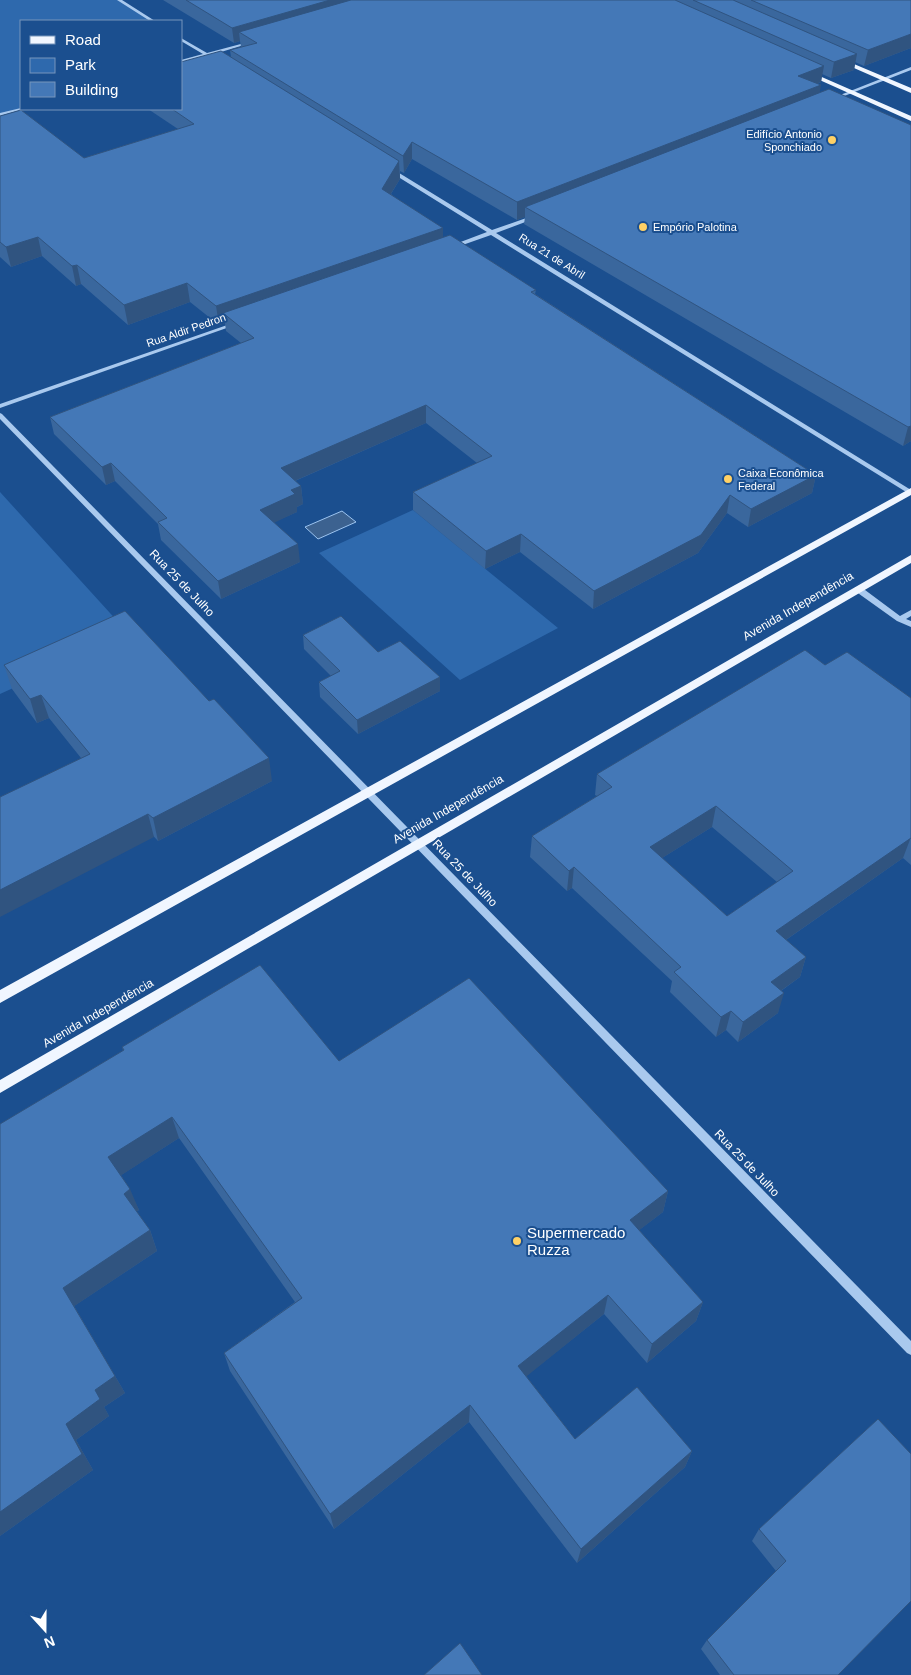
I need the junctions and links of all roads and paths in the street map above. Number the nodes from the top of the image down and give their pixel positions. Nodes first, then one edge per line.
1 (118, 0) edge
2 (151, 20) edge
3 (182, 40) edge
4 (254, 41) edge
5 (207, 55) junction
6 (829, 55) edge
7 (182, 62) edge
8 (224, 66) edge
9 (797, 68) edge
10 (911, 68) edge
11 (883, 79) junction
12 (850, 91) junction
13 (911, 91) edge
14 (823, 102) edge
15 (20, 110) edge
16 (0, 115) edge
17 (911, 119) edge
18 (384, 165) edge
19 (539, 215) edge
20 (493, 233) junction
21 (446, 249) edge
22 (242, 321) edge
23 (0, 406) edge
24 (0, 415) edge
25 (911, 492) edge
26 (911, 558) edge
27 (858, 589) junction
28 (911, 613) edge
29 (900, 619) junction
30 (911, 624) edge
31 (368, 793) junction
32 (419, 843) junction
33 (0, 997) edge
34 (0, 1086) edge
35 (911, 1349) edge

1 - 2 street
3 - 5 street
4 - 5 street
5 - 7 street
5 - 8 street
6 - 11 main road
9 - 12 main road
10 - 11 street
11 - 12 street
11 - 13 main road
12 - 14 street
12 - 17 main road
15 - 16 street
18 - 20 street, Rua 21 de Abril
19 - 20 street
20 - 21 street
20 - 25 street, Rua 21 de Abril
22 - 23 street, Rua Aldir Pedron
24 - 31 street, Rua 25 de Julho
25 - 31 main road
26 - 27 main road, Avenida Independência
27 - 29 street
27 - 32 main road, Avenida Independência
28 - 29 street
29 - 30 street
31 - 32 street, Rua 25 de Julho
31 - 33 main road
32 - 34 main road, Avenida Independência
32 - 35 street, Rua 25 de Julho

